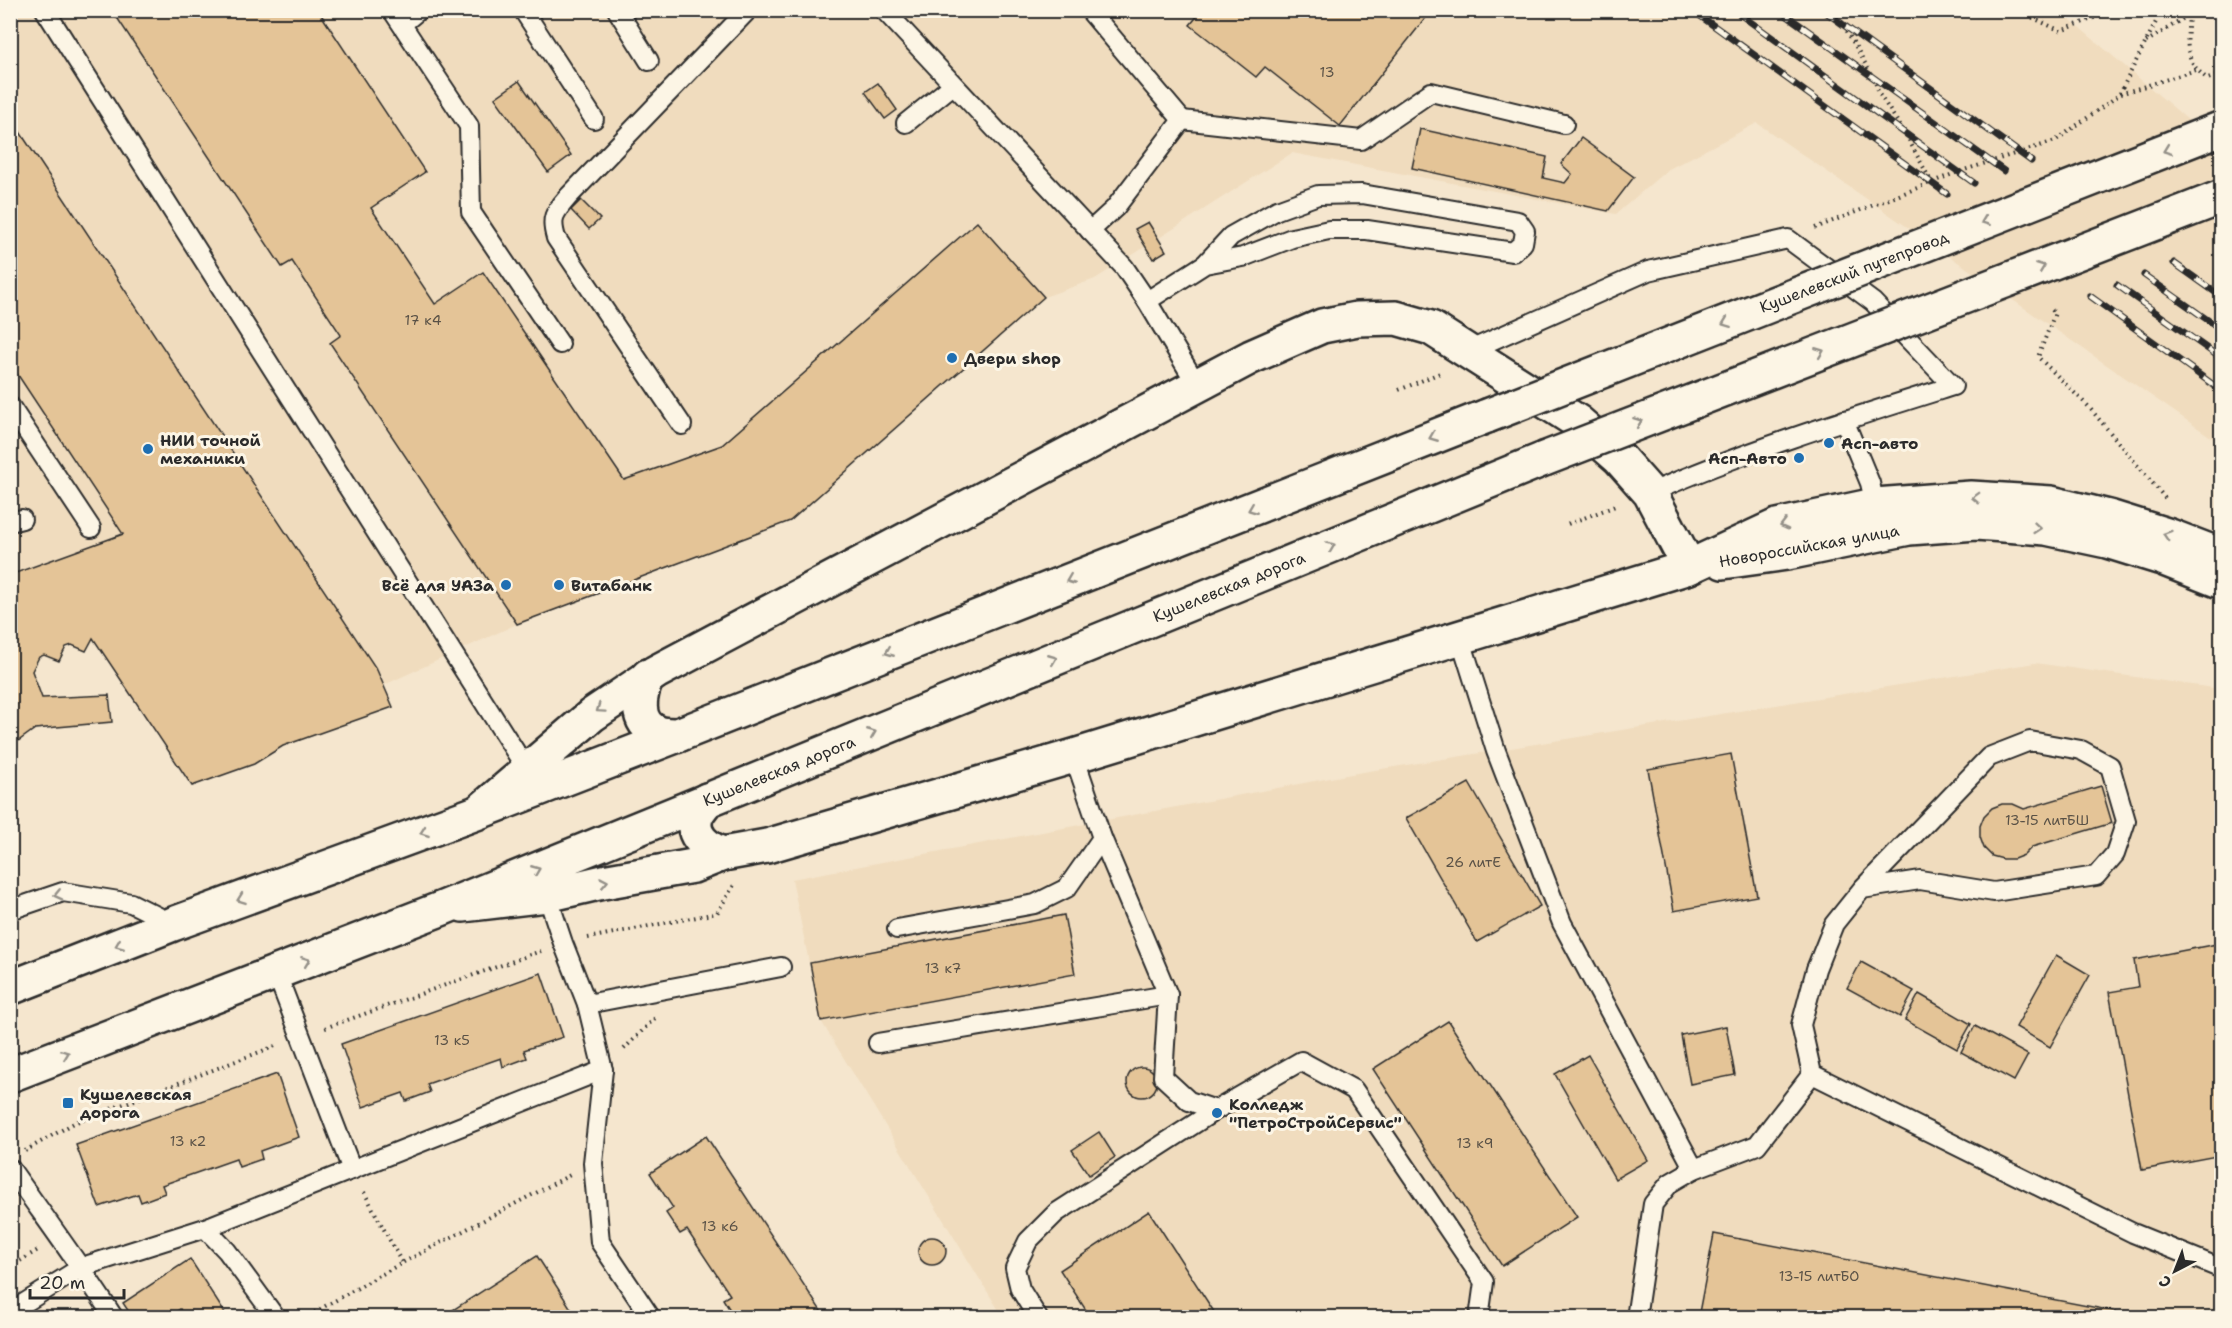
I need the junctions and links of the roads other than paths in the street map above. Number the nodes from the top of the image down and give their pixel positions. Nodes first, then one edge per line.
1 (45, 10) edge
2 (419, 10) edge
3 (523, 10) edge
4 (617, 10) edge
5 (748, 10) edge
6 (884, 10) edge
7 (1089, 10) edge
8 (397, 17) edge
9 (649, 61) dead end
10 (953, 85) junction
11 (594, 119) dead end
12 (1182, 120) junction
13 (906, 123) dead end
14 (1564, 124) dead end
15 (2222, 128) edge
16 (2222, 197) edge
17 (1090, 231) junction
18 (1205, 264) junction
19 (1147, 301) junction
20 (560, 344) dead end
21 (1468, 351) junction
22 (1197, 385) junction
23 (10, 406) edge
24 (1844, 420) junction
25 (682, 425) dead end
26 (1635, 499) junction
27 (1875, 506) junction
28 (91, 528) dead end
29 (2222, 556) edge
30 (1689, 567) junction
31 (2222, 582) edge
32 (1460, 636) junction
33 (648, 676) junction
34 (678, 735) junction
35 (1074, 756) junction
36 (527, 770) junction
37 (706, 800) junction
38 (479, 812) junction
39 (1102, 838) junction
40 (731, 866) junction
41 (1862, 889) junction
42 (547, 895) junction
43 (443, 908) junction
44 (10, 910) edge
45 (173, 924) junction
46 (897, 929) dead end
47 (781, 967) dead end
48 (276, 972) junction
49 (10, 988) edge
50 (1168, 995) junction
51 (587, 1004) junction
52 (878, 1043) dead end
53 (603, 1070) junction
54 (1812, 1074) junction
55 (10, 1075) edge
56 (1216, 1110) junction
57 (10, 1168) edge
58 (1694, 1169) junction
59 (352, 1170) junction
60 (205, 1228) junction
61 (81, 1267) junction
62 (2222, 1269) edge
63 (10, 1312) edge
64 (641, 1313) edge
65 (114, 1317) edge
66 (276, 1317) edge
67 (1038, 1317) edge
68 (1479, 1317) edge
69 (1635, 1317) edge

1 - 36 lane
2 - 8 lane
3 - 11 lane
4 - 9 lane
5 - 25 lane
6 - 10 lane
7 - 12 lane
8 - 20 lane
10 - 13 lane
10 - 17 lane
12 - 14 lane
12 - 17 lane
15 -> 34 main road, Кушелевский путепровод, bridge
37 -> 16 main road, Кушелевская дорога, bridge
17 - 19 lane
18 - 18 lane
18 - 19 lane
19 - 22 lane
21 - 22 main road
21 - 24 lane
21 - 26 main road
22 - 33 main road
23 - 28 lane
24 - 26 lane
24 - 27 lane
26 - 30 main road
29 -> 27 main road, Новороссийская улица
27 -> 30 main road, Новороссийская улица
30 -> 31 main road, Новороссийская улица
30 - 32 main road
32 - 35 main road
32 - 58 lane
33 - 34 main road
33 -> 36 main road
34 - 38 main road
35 - 39 lane
35 - 40 main road
36 - 38 main road
37 - 40 main road
43 -> 37 main road, Кушелевская дорога
38 -> 45 main road
39 - 46 lane
39 - 50 lane
42 -> 40 main road
41 - 41 lane
41 - 54 lane
42 - 43 main road
42 - 51 lane
48 -> 43 main road, Кушелевская дорога
45 -> 44 lane
45 -> 49 main road
47 - 51 lane
55 -> 48 main road, Кушелевская дорога
48 - 59 lane
50 - 52 lane
50 - 56 lane
51 - 53 lane
53 - 59 lane
53 - 64 lane
54 - 58 lane
54 - 62 lane
56 - 67 lane
56 - 68 lane
57 - 61 lane
58 - 69 lane
59 - 60 lane
60 - 61 lane
60 - 66 lane
61 - 63 lane
61 - 65 lane

